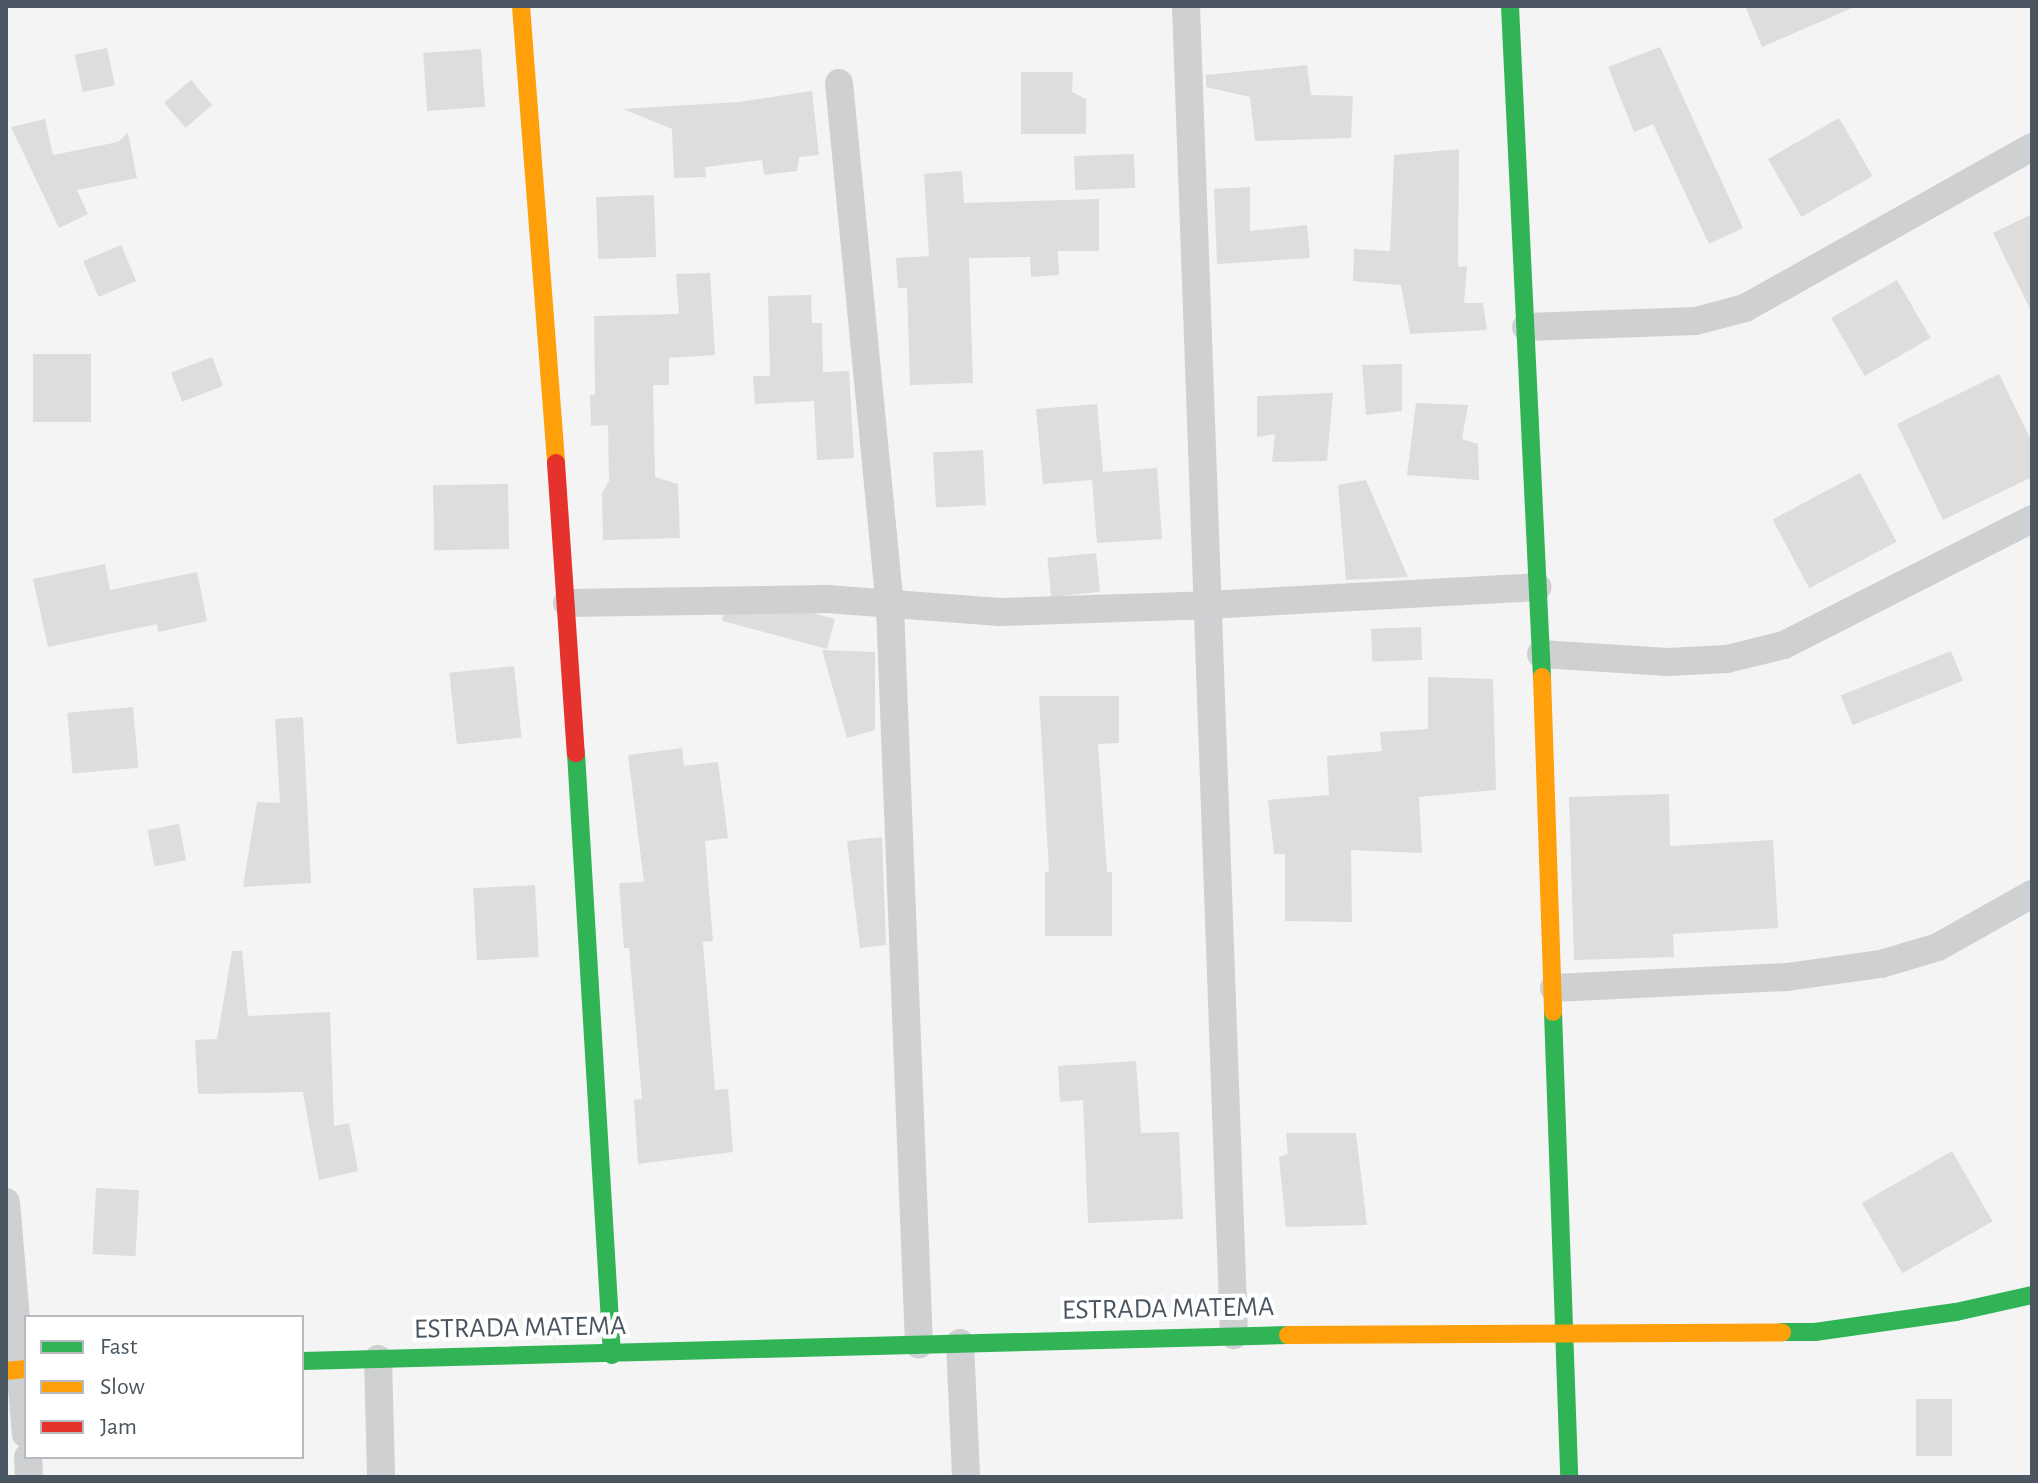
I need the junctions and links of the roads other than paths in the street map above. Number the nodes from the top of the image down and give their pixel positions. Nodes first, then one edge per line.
1 (521, 6) edge
2 (1186, 6) edge
3 (1510, 6) edge
4 (839, 83) dead end
5 (2032, 147) edge
6 (1526, 327) junction
7 (2032, 519) edge
8 (1538, 587) junction
9 (567, 603) junction
10 (1207, 605) junction
11 (890, 607) junction
12 (1541, 654) junction
13 (2032, 894) edge
14 (1554, 988) junction
15 (6, 1202) edge
16 (2032, 1295) edge
17 (1566, 1331) junction
18 (1234, 1335) junction
19 (960, 1343) junction
20 (919, 1344) junction
21 (612, 1355) junction
22 (378, 1359) junction
23 (304, 1361) edge
24 (18, 1370) edge
25 (24, 1418) edge
26 (381, 1477) edge
27 (966, 1477) edge
28 (1569, 1477) edge

1 - 9 street
2 - 10 street
3 - 6 street
4 - 11 street
5 - 6 street
6 - 8 street
7 - 12 street
8 - 10 street
8 - 12 street
9 - 11 street
9 - 21 street
10 - 11 street
10 - 18 street
11 - 20 street
12 - 14 street
13 - 14 street
14 - 17 street
15 - 24 street
16 - 17 street, ESTRADA MATEMA
17 - 18 street, ESTRADA MATEMA
17 - 28 street
18 - 19 street, ESTRADA MATEMA
19 - 20 street, ESTRADA MATEMA
19 - 27 street
20 - 21 street, ESTRADA MATEMA
21 - 22 street, ESTRADA MATEMA
22 - 23 street, ESTRADA MATEMA
22 - 26 street
24 - 25 street

